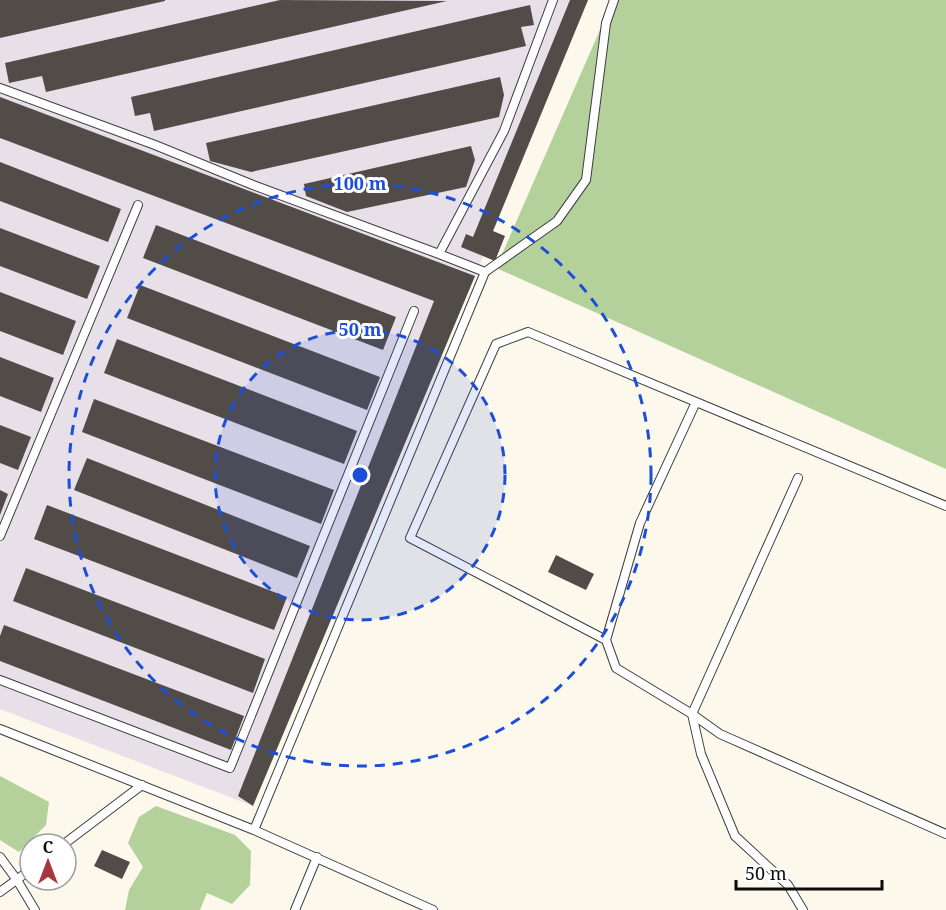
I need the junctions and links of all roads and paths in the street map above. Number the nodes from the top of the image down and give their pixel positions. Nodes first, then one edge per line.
1 (553, 0) edge
2 (614, 0) edge
3 (0, 88) edge
4 (138, 205) dead end
5 (439, 254) junction
6 (485, 272) junction
7 (414, 311) dead end
8 (696, 402) junction
9 (798, 478) dead end
10 (946, 506) edge
11 (0, 536) edge
12 (606, 640) junction
13 (0, 680) edge
14 (692, 714) junction
15 (0, 729) edge
16 (142, 785) junction
17 (254, 830) junction
18 (78, 833) edge
19 (946, 834) edge
20 (0, 857) edge
21 (317, 857) junction
22 (17, 880) junction
23 (0, 892) edge
24 (35, 910) edge
25 (296, 910) edge
26 (433, 910) edge
27 (803, 910) edge

1 - 5 lane
2 - 6 lane
3 - 5 lane
4 - 11 lane
5 - 6 lane
6 - 17 lane
7 - 13 lane
8 - 10 lane
8 - 12 lane
8 - 12 lane
9 - 14 lane
12 - 14 lane
14 - 19 lane
14 - 27 lane
15 - 16 lane
16 - 17 lane
16 - 18 lane
17 - 21 lane
20 - 22 lane
21 - 25 lane
21 - 26 lane
22 - 23 lane
22 - 24 lane

